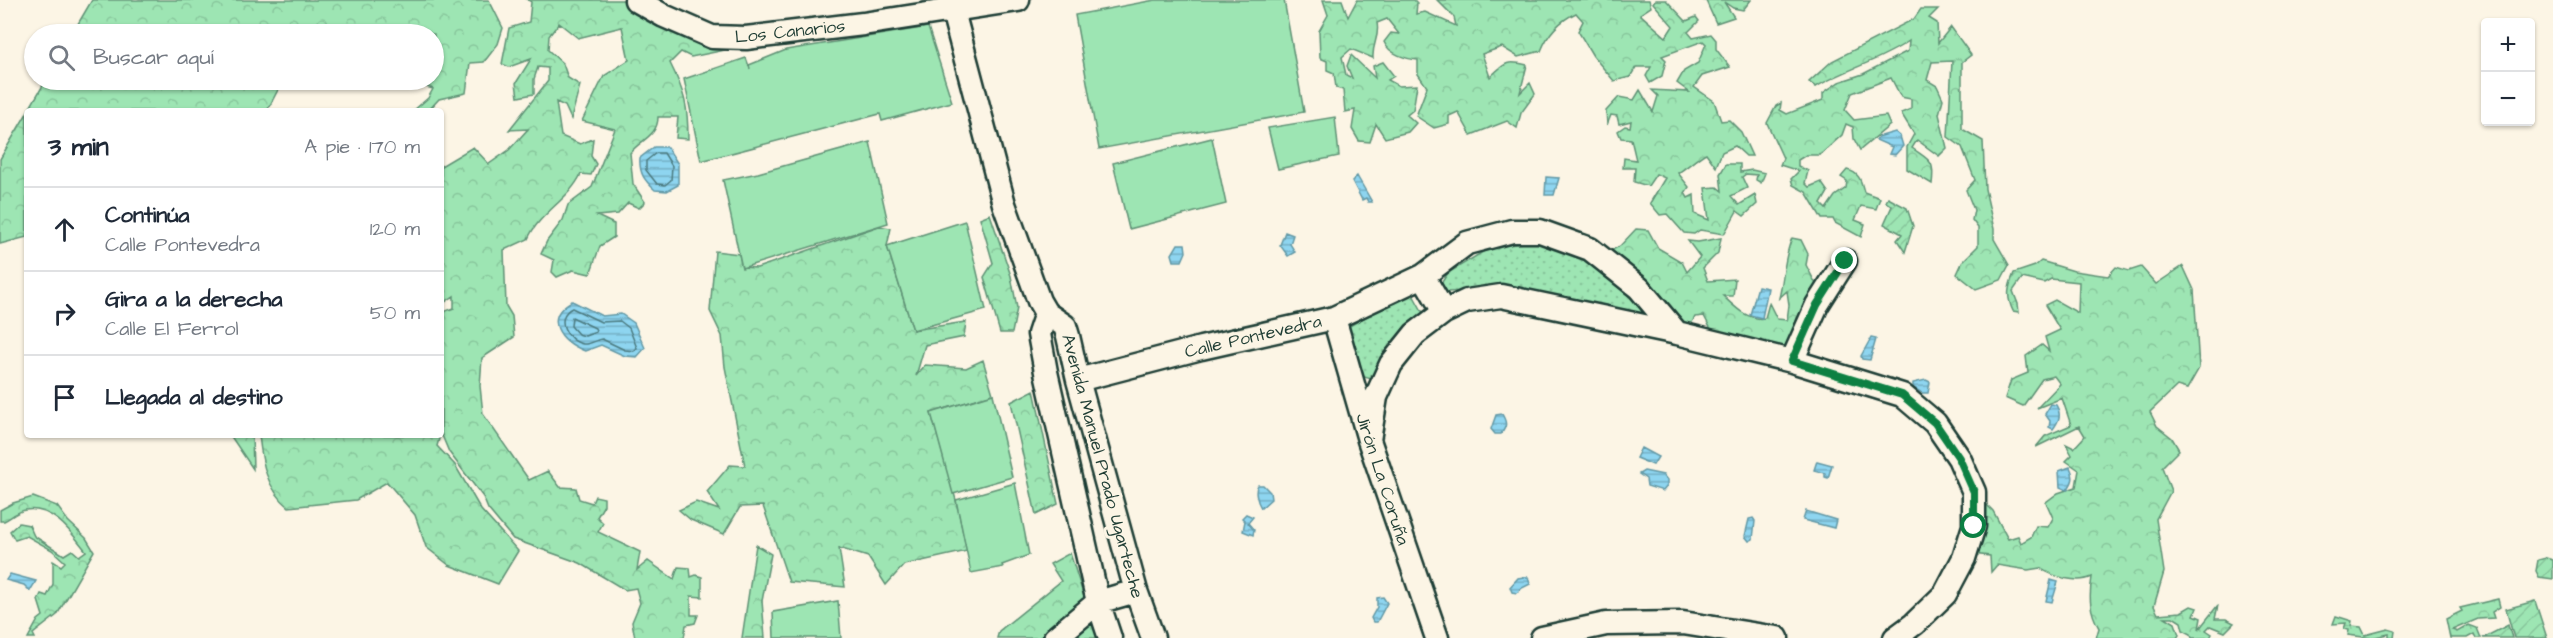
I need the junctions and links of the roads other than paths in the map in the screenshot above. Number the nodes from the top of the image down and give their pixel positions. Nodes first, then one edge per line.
1 (636, 0) edge
2 (1018, 0) edge
3 (951, 5) edge
4 (668, 8) edge
5 (1845, 261) dead end
6 (1423, 276) junction
7 (1444, 312) junction
8 (1046, 313) junction
9 (1334, 318) junction
10 (1677, 333) junction
11 (1792, 361) junction
12 (1078, 380) junction
13 (1369, 440) junction
14 (1136, 591) junction
15 (1098, 602) junction
16 (1056, 638) edge
17 (1110, 638) edge
18 (1153, 638) edge
19 (1437, 638) edge
20 (1542, 638) edge
21 (1777, 638) edge
22 (1894, 638) edge

1 - 4 street, Los Canarios
2 - 3 street, Los Canarios
3 - 4 street, Los Canarios
3 - 8 street
5 - 11 street
6 - 7 street
6 - 9 street, Calle Pontevedra
6 - 10 street, Calle Pontevedra
7 - 10 street
7 - 13 street
8 - 12 street, Avenida Manuel Prado Ugarteche
8 - 15 street, Avenida Manuel Prado Ugarteche
9 - 12 street, Calle Pontevedra
9 - 13 street, Jirón La Coruña
10 - 11 street
11 - 22 street
12 - 14 street, Avenida Manuel Prado Ugarteche
13 - 19 street, Jirón La Coruña
14 - 15 street
14 - 18 street, Avenida Manuel Prado Ugarteche
15 - 16 street
15 - 17 street, Avenida Manuel Prado Ugarteche
20 - 21 street

